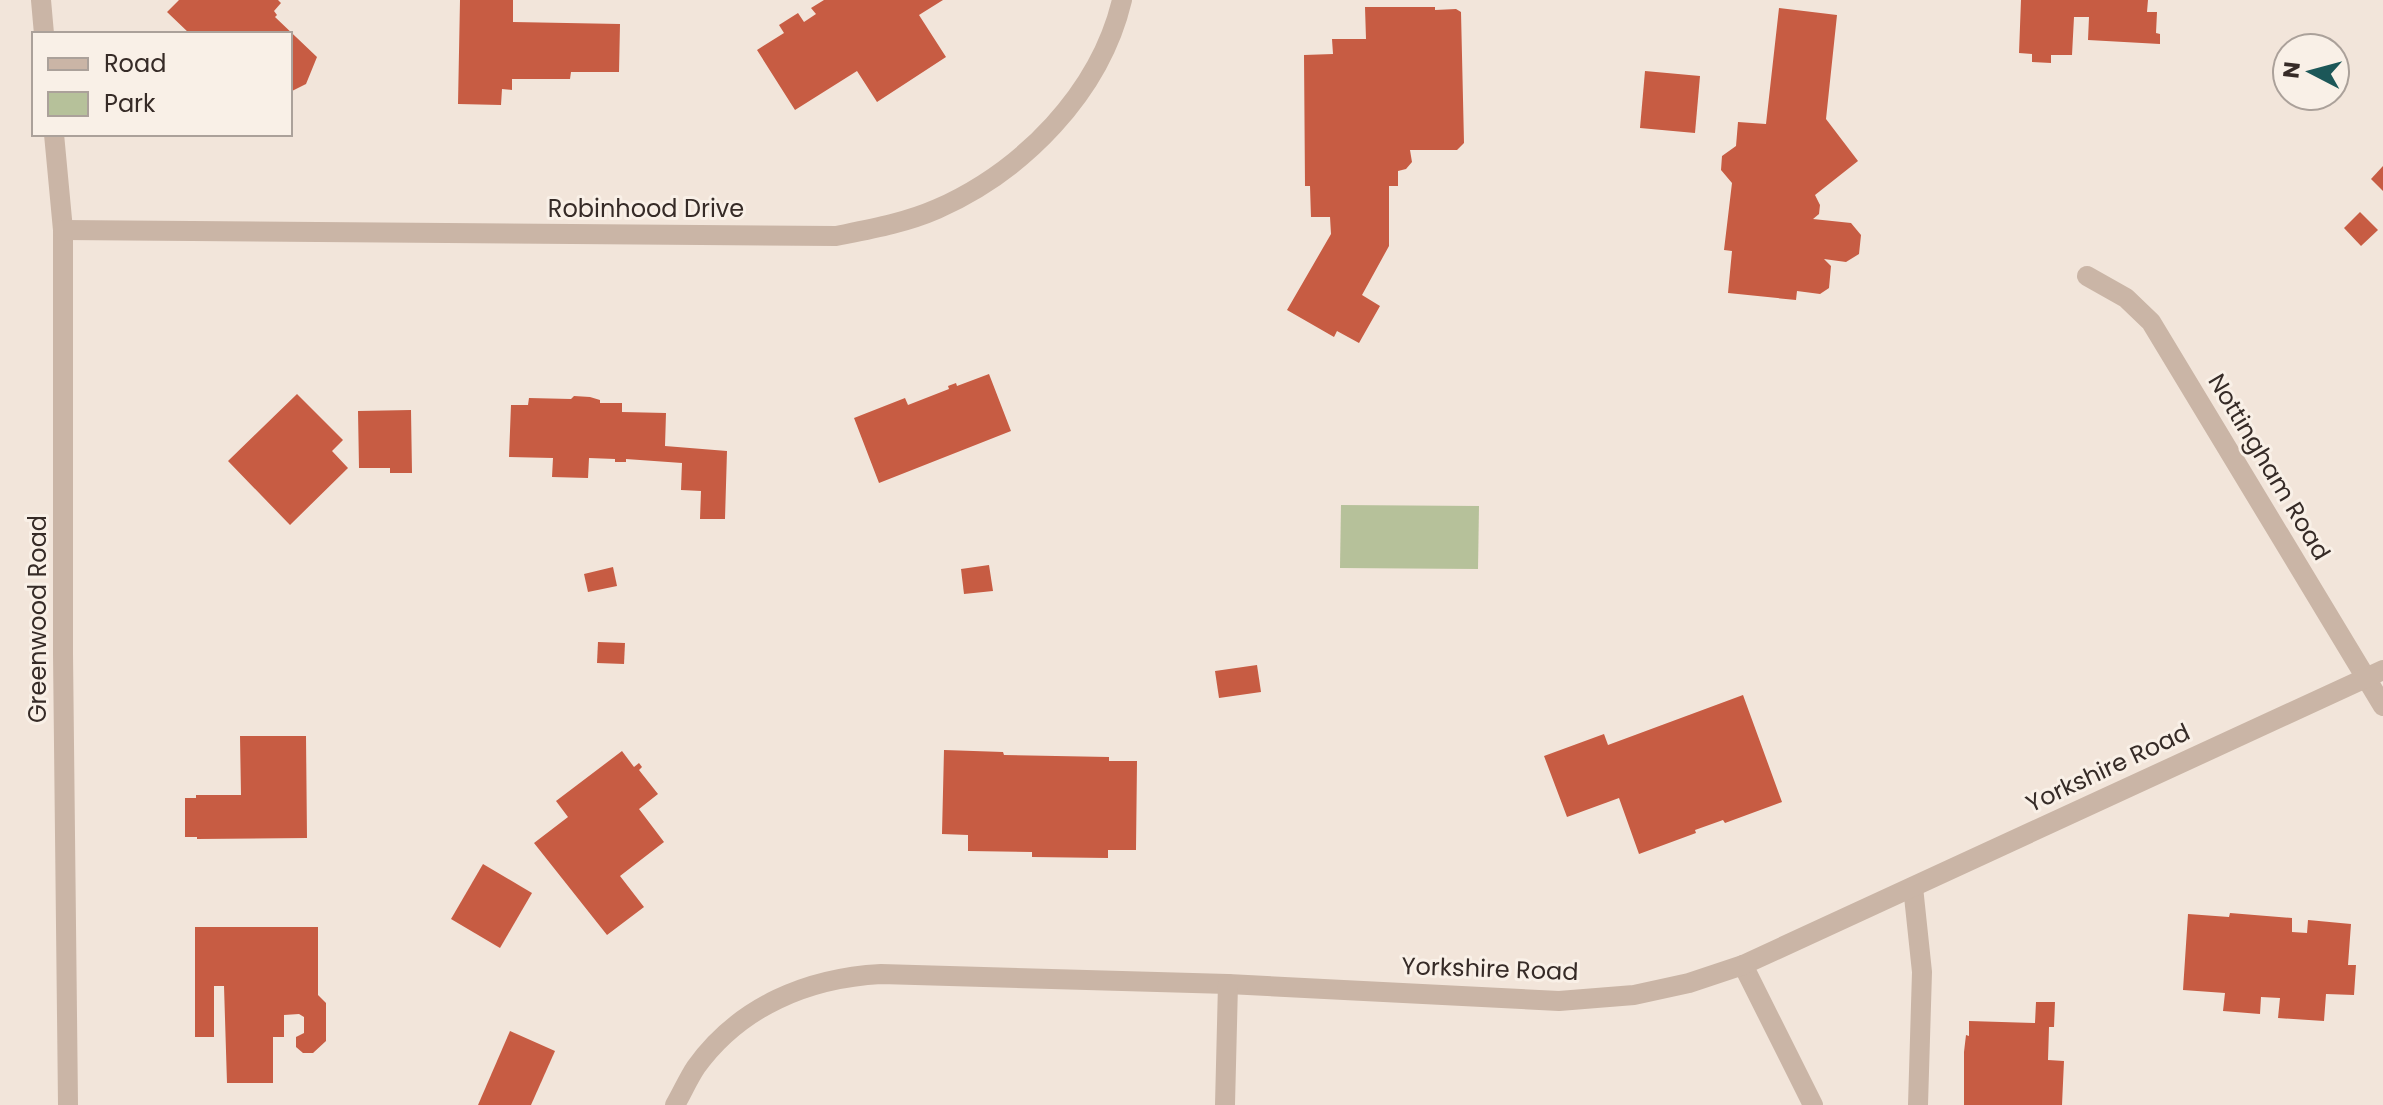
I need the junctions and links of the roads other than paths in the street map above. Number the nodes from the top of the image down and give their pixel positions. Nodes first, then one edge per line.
1 (41, 0) edge
2 (1122, 0) edge
3 (44, 32) edge
4 (54, 136) edge
5 (63, 230) junction
6 (2087, 276) dead end
7 (2374, 674) edge
8 (2383, 706) edge
9 (1913, 887) junction
10 (1743, 965) junction
11 (1228, 984) junction
12 (68, 1105) edge
13 (675, 1105) edge
14 (1225, 1105) edge
15 (1813, 1105) edge
16 (1918, 1105) edge

1 - 3 street
2 - 5 street, Robinhood Drive
4 - 5 street, Greenwood Road
5 - 12 street, Greenwood Road
6 - 7 street, Nottingham Road
7 - 8 street, Nottingham Road
7 - 9 street, Yorkshire Road
9 - 10 street, Yorkshire Road
9 - 16 street
10 - 11 street, Yorkshire Road
10 - 15 street
11 - 13 street, Yorkshire Road
11 - 14 street

